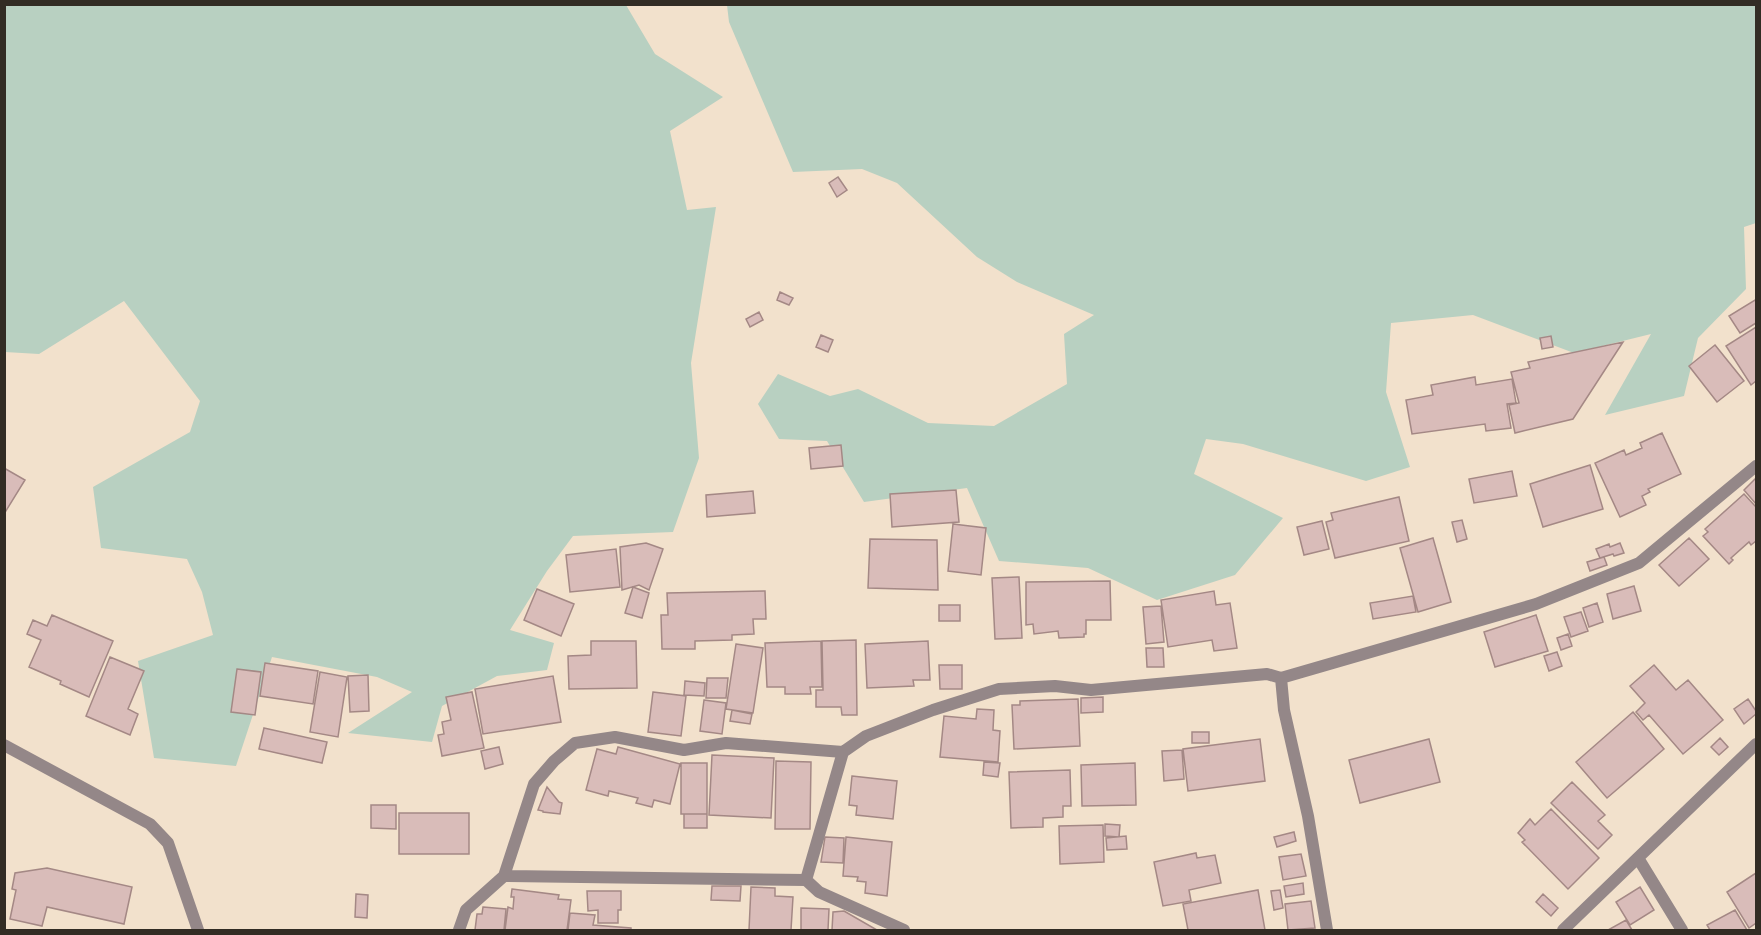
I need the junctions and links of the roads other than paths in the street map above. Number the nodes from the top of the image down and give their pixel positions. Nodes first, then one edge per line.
1 (1756, 466) edge
2 (1281, 678) junction
3 (1756, 744) edge
4 (4, 745) edge
5 (843, 752) junction
6 (1638, 858) junction
7 (504, 876) junction
8 (806, 880) junction
9 (198, 930) edge
10 (459, 930) edge
11 (904, 930) edge
12 (1327, 930) edge
13 (1563, 930) edge
14 (1682, 930) edge

1 - 2 street
2 - 5 street
2 - 12 street
3 - 6 street
4 - 9 street
5 - 7 street
5 - 8 street
6 - 13 street
6 - 14 street
7 - 8 street
7 - 10 street
8 - 11 street

